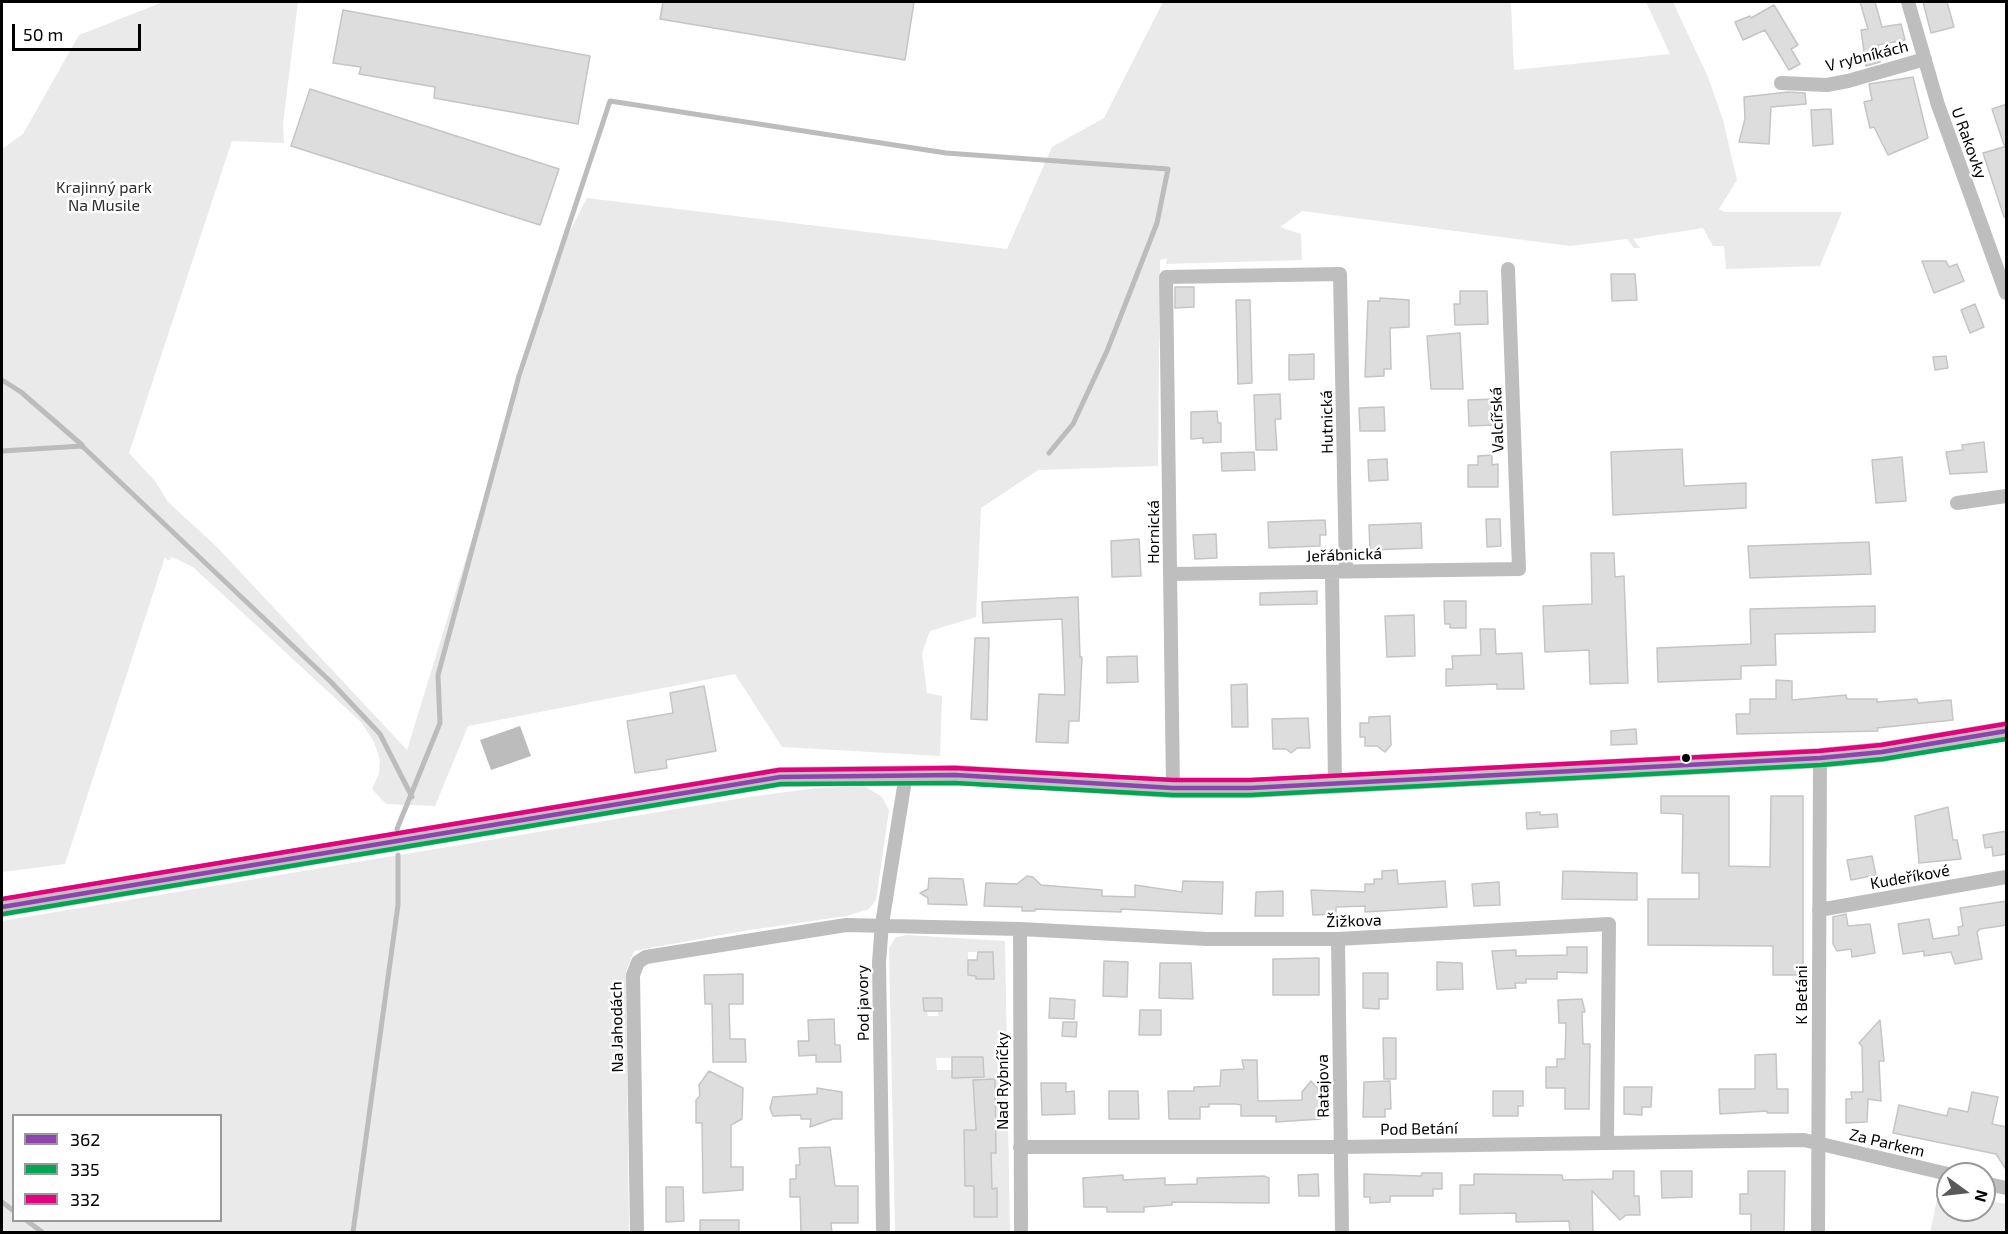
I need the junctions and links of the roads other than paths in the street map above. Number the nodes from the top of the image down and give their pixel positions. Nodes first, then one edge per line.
1 (1908, 2) edge
2 (1925, 59) junction
3 (1781, 83) dead end
4 (1508, 269) dead end
5 (1341, 274) joint
6 (2007, 293) edge
7 (2007, 496) edge
8 (1957, 503) dead end
9 (1519, 569) joint
10 (1346, 570) junction
11 (1332, 572) junction
12 (1171, 574) junction
13 (2007, 731) edge
14 (1820, 759) junction
15 (906, 774) junction
16 (1335, 785) junction
17 (1173, 788) junction
18 (2007, 877) edge
19 (2, 908) edge
20 (1819, 910) junction
21 (882, 924) junction
22 (1020, 929) junction
23 (1338, 939) junction
24 (1607, 1142) junction
25 (1819, 1144) junction
26 (1020, 1147) junction
27 (1341, 1147) junction
28 (1936, 1171) edge
29 (637, 1233) edge
30 (884, 1233) edge
31 (1021, 1233) edge
32 (1342, 1233) edge
33 (1818, 1233) edge

1 - 2 street, U Rakovky
2 - 3 street, V rybníkách
2 - 6 street, U Rakovky
4 - 9 street, Valcířská
5 - 10 street, Hutnická
5 - 12 street, Hornická
7 - 8 street
9 - 10 street, Jeřábnická
10 - 11 street, Jeřábnická
11 - 12 street, Jeřábnická
11 - 16 street
12 - 17 street, Hornická
13 - 14 main road
14 - 16 main road
14 - 20 street, K Betáni
15 - 17 main road
15 - 19 main road
15 - 21 street, Pod javory
16 - 17 main road
18 - 20 street, Kudeříkové
20 - 25 street, K Betáni
21 - 22 street, Žižkova
21 - 29 street, Na Jahodách
21 - 30 street, Pod javory
22 - 23 street, Žižkova
22 - 26 street, Nad Rybníčky
23 - 24 street, Žižkova
23 - 27 street, Ratajova
24 - 25 street, Pod Betání
24 - 27 street, Pod Betání
25 - 28 street, Za Parkem
25 - 33 street, K Betáni
26 - 27 street, Pod Betání
26 - 31 street, Nad Rybníčky
27 - 32 street, Ratajova

